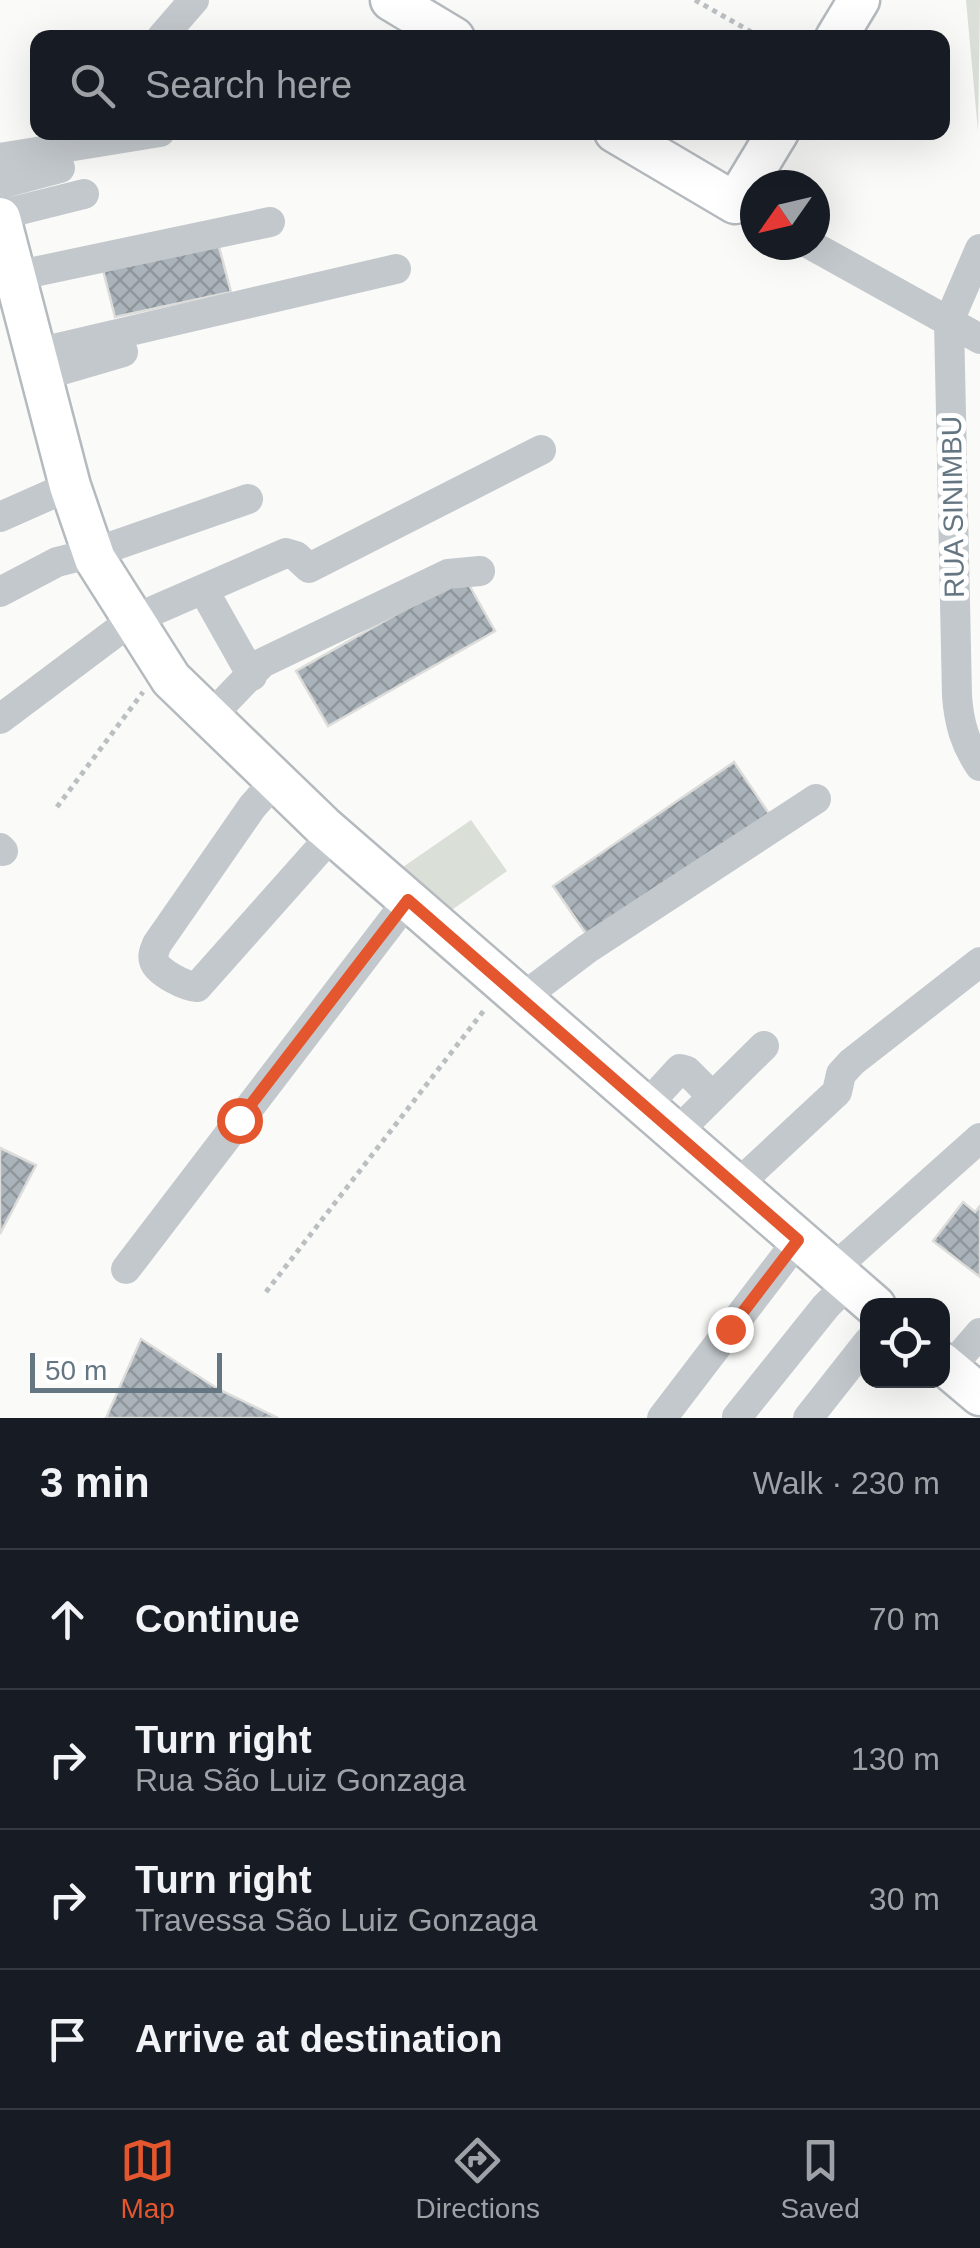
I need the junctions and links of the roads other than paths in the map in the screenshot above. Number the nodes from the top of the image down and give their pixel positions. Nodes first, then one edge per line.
1 (194, 0) edge
2 (390, 0) edge
3 (860, 0) edge
4 (168, 30) edge
5 (441, 30) edge
6 (841, 30) edge
7 (111, 140) edge
8 (630, 140) edge
9 (775, 140) edge
10 (0, 158) edge
11 (60, 168) dead end
12 (762, 170) edge
13 (0, 184) edge
14 (84, 194) dead end
15 (740, 205) edge
16 (0, 216) edge
17 (270, 222) dead end
18 (980, 249) edge
19 (830, 255) edge
20 (396, 269) dead end
21 (12, 289) edge
22 (949, 321) junction
23 (980, 340) edge
24 (123, 352) dead end
25 (39, 365) junction
26 (541, 450) dead end
27 (70, 486) junction
28 (248, 499) dead end
29 (0, 518) edge
30 (93, 553) junction
31 (480, 571) dead end
32 (203, 590) junction
33 (0, 592) edge
34 (132, 620) junction
35 (252, 676) junction
36 (968, 702) edge
37 (210, 717) junction
38 (0, 719) edge
39 (980, 766) edge
40 (275, 782) junction
41 (816, 799) dead end
42 (333, 834) junction
43 (408, 900) junction
44 (980, 962) edge
45 (514, 992) junction
46 (764, 1046) dead end
47 (712, 1096) junction
48 (645, 1107) junction
49 (676, 1133) junction
50 (980, 1138) edge
51 (736, 1186) junction
52 (798, 1240) junction
53 (126, 1268) dead end
54 (852, 1286) edge
55 (980, 1334) edge
56 (860, 1352) edge
57 (950, 1362) edge
58 (950, 1369) edge
59 (980, 1395) edge
60 (737, 1417) edge
61 (662, 1418) edge
62 (808, 1418) edge

1 - 4 street
2 - 5 main road
3 - 6 main road
7 - 10 street
8 - 15 main road
9 - 12 main road
11 - 13 street
14 - 16 street
16 - 21 main road
17 - 21 street
18 - 22 street, RUA SINIMBU
19 - 22 street
20 - 25 street
21 - 25 main road
22 - 23 street
22 - 36 street, RUA SINIMBU
24 - 25 street
25 - 27 main road
26 - 32 street
27 - 29 street
27 - 30 main road
28 - 30 street
30 - 33 street
30 - 34 main road
31 - 35 street
32 - 34 street
32 - 35 street
34 - 37 main road
34 - 38 street
35 - 37 street
36 - 39 street, RUA SINIMBU
37 - 40 main road
40 - 42 main road
40 - 42 street
41 - 45 street
42 - 43 main road
43 - 45 main road
43 - 53 street
44 - 51 street
45 - 48 main road
46 - 47 street
47 - 48 street
47 - 49 street
48 - 49 main road
49 - 51 main road
50 - 54 street
51 - 52 main road
52 - 54 main road
52 - 61 street
54 - 60 street
55 - 57 street
56 - 62 street
58 - 59 main road

